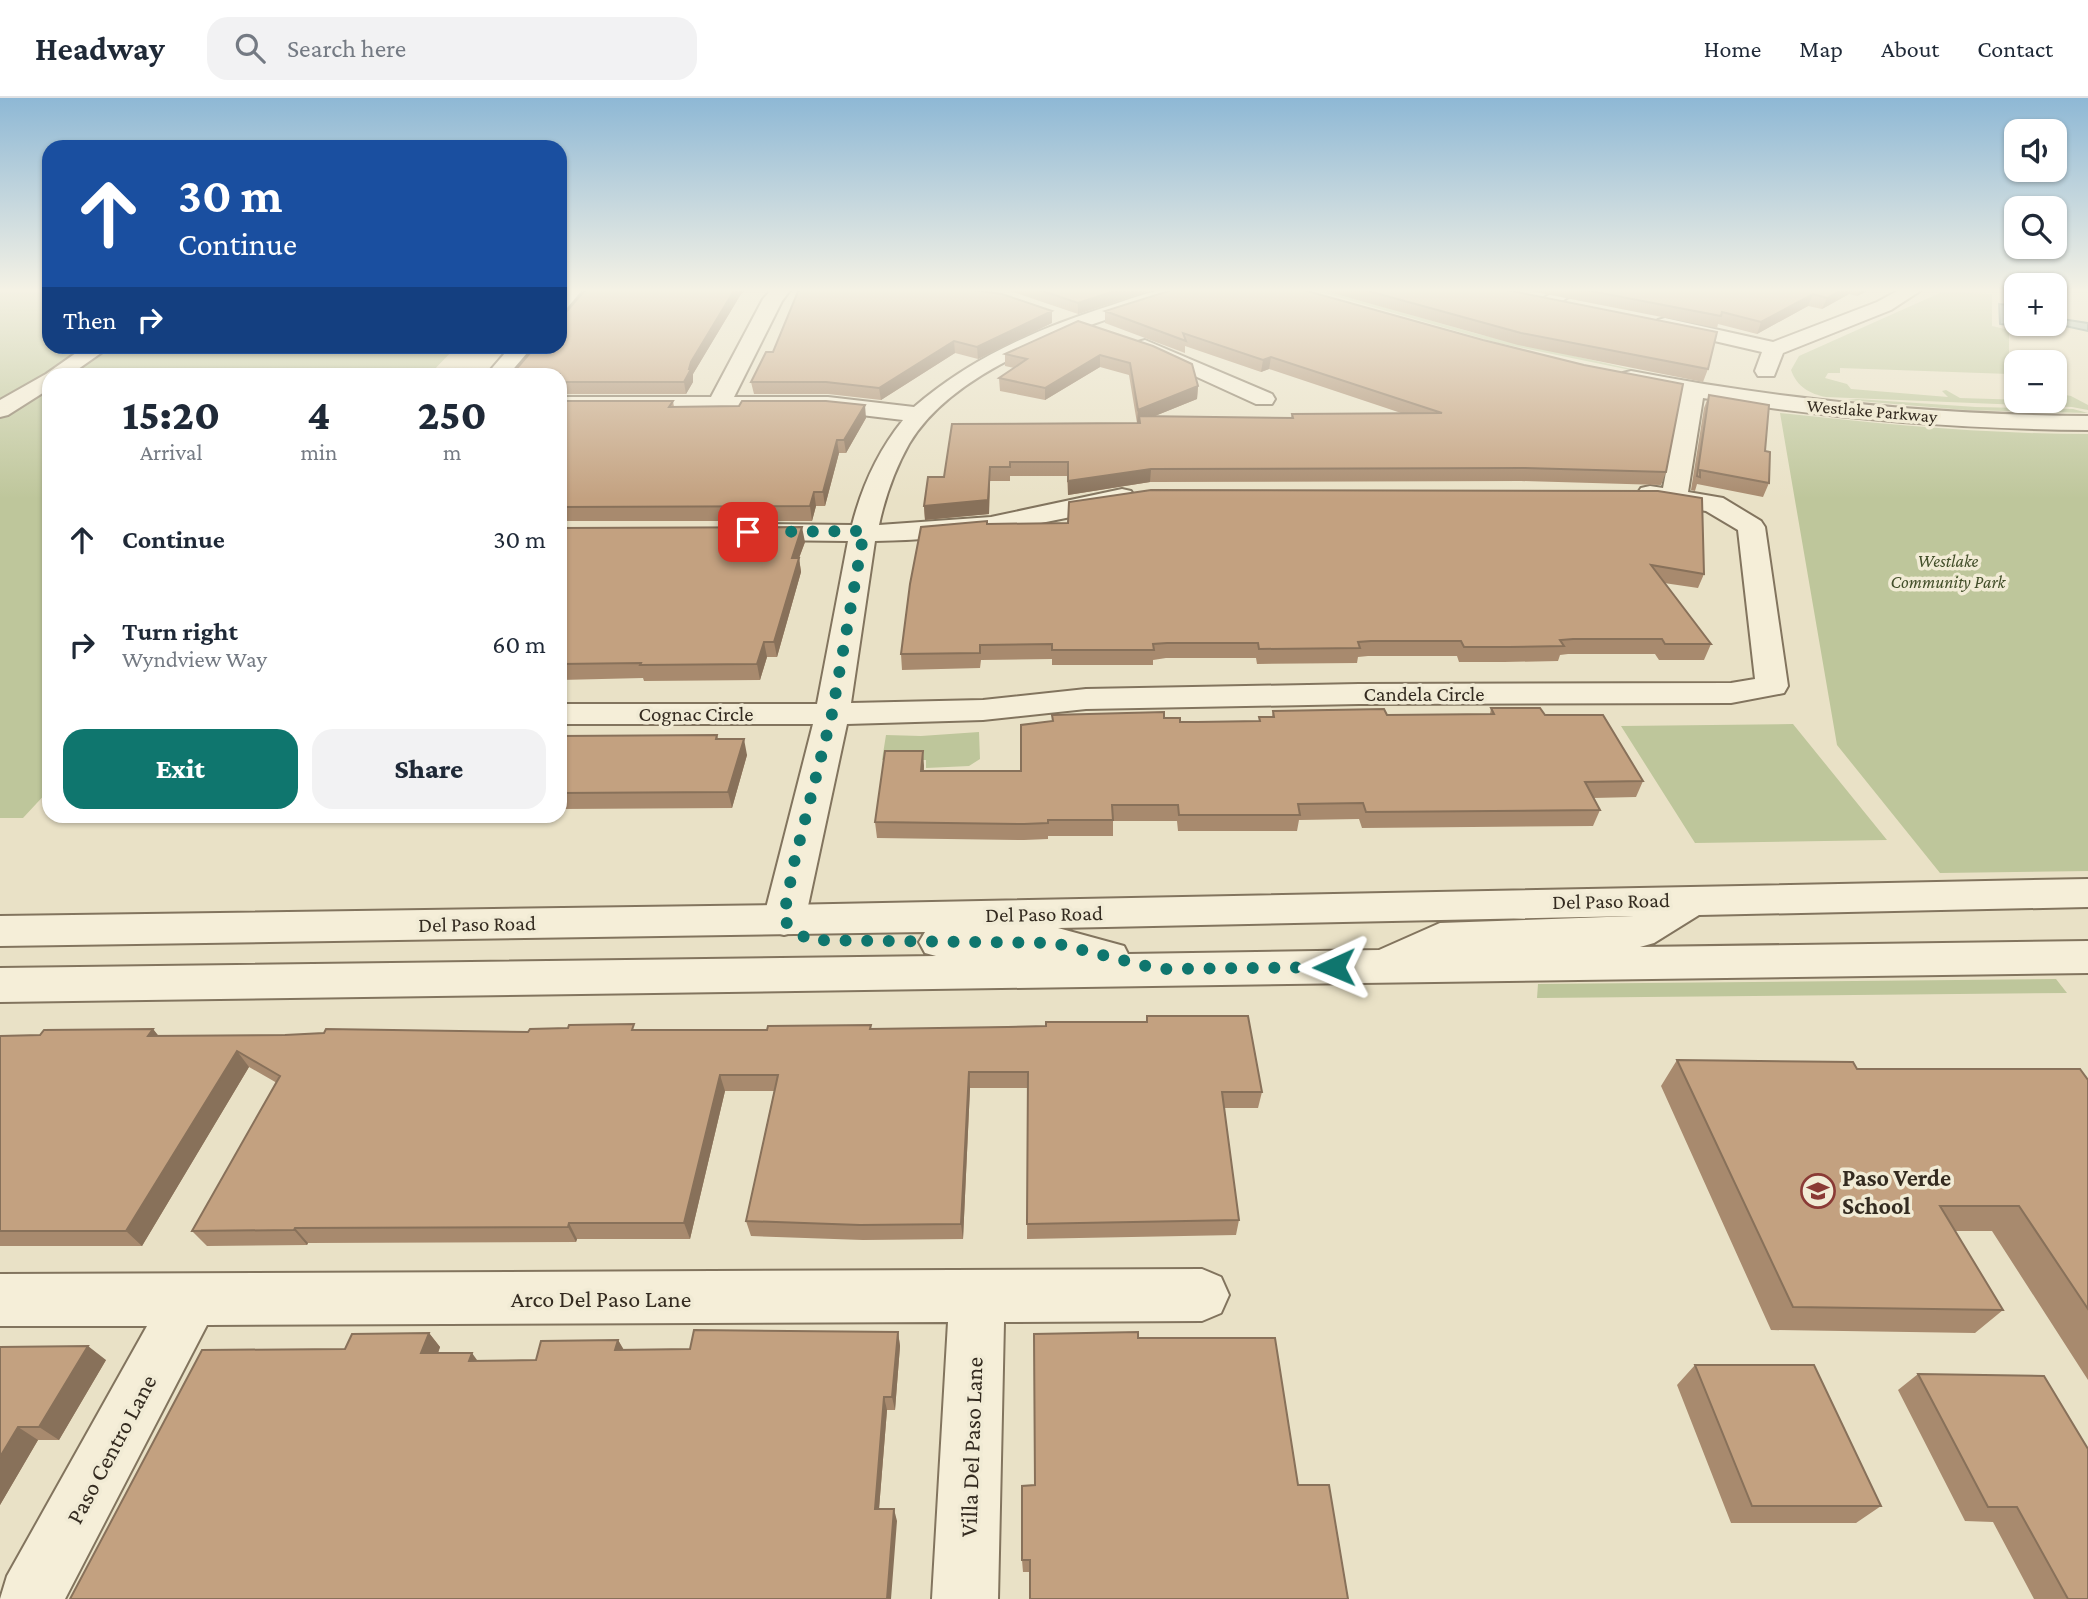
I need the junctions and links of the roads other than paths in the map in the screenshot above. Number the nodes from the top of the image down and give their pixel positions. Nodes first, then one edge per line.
1 (742, 359) edge
2 (998, 359) edge
3 (1176, 359) edge
4 (1770, 359) edge
5 (1613, 374) edge
6 (42, 384) edge
7 (1693, 389) junction
8 (1264, 399) dead end
9 (1777, 403) junction
10 (567, 404) edge
11 (719, 404) junction
12 (0, 410) edge
13 (920, 415) junction
14 (2088, 424) edge
15 (1150, 493) edge
16 (1626, 494) edge
17 (1674, 498) junction
18 (864, 531) junction
19 (722, 532) edge
20 (567, 714) edge
21 (832, 714) junction
22 (2088, 893) edge
23 (1692, 900) junction
24 (783, 920) junction
25 (0, 931) edge
26 (2088, 957) edge
27 (1384, 966) junction
28 (1158, 969) junction
29 (0, 985) edge
30 (1202, 1295) dead end
31 (977, 1296) junction
32 (192, 1299) junction
33 (0, 1300) edge
34 (30, 1599) edge
35 (965, 1599) edge

1 - 11 street
2 - 13 street
3 - 8 street
4 - 9 street
5 - 7 street, Westlake Parkway
6 - 12 street
7 - 9 street, Westlake Parkway
7 - 17 street
9 - 14 street, Westlake Parkway
10 - 11 street
11 - 13 street
13 - 18 street
15 - 18 street
16 - 17 street, Candela Circle
17 - 21 street, Candela Circle
18 - 19 street
18 - 21 street
20 - 21 street, Cognac Circle
21 - 24 street
22 - 23 street, Del Paso Road
23 - 24 street, Del Paso Road
23 - 27 street
24 - 25 street, Del Paso Road
24 - 28 street
26 - 27 street
27 - 28 street
28 - 29 street
30 - 31 street, Arco Del Paso Lane
31 - 32 street, Arco Del Paso Lane
31 - 35 street, Villa Del Paso Lane
32 - 33 street, Arco Del Paso Lane
32 - 34 street, Paso Centro Lane

